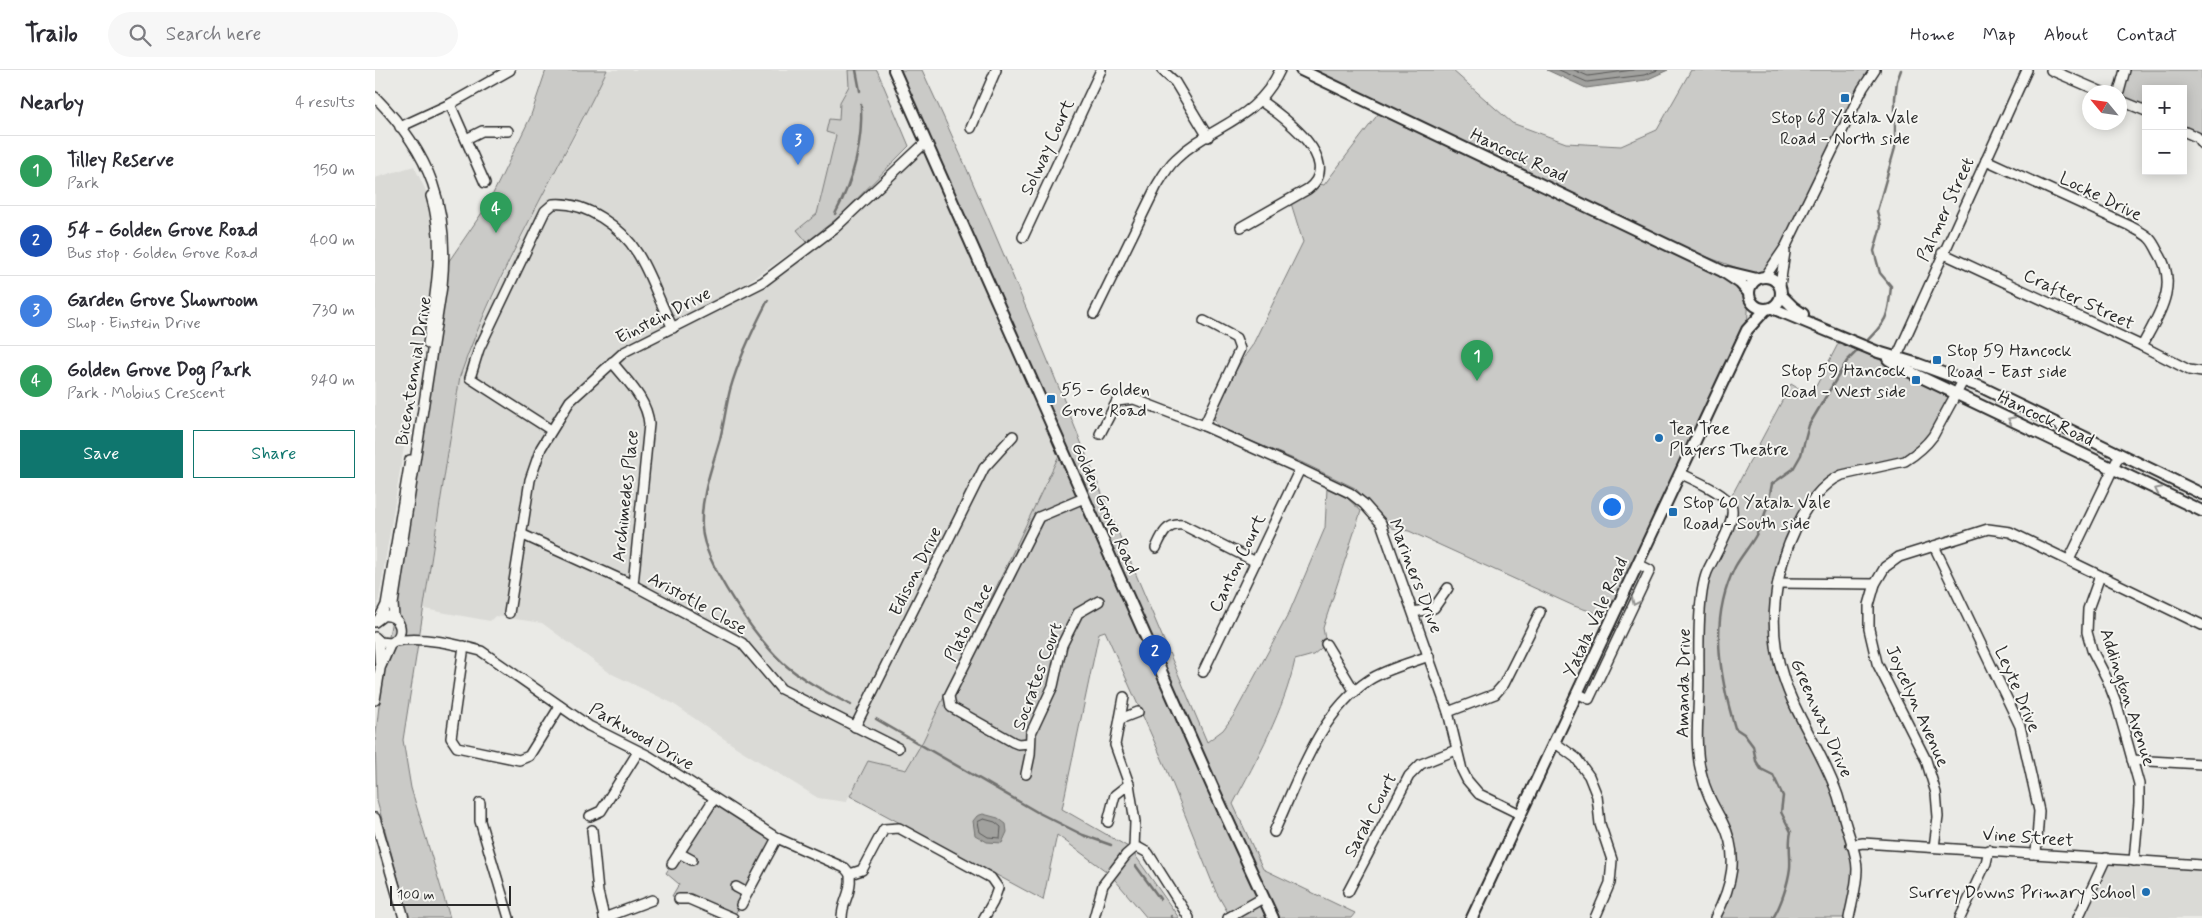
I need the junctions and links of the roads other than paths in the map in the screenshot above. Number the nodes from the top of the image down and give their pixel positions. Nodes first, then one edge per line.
1 (510, 70) edge
2 (894, 70) edge
3 (996, 70) edge
4 (1101, 70) edge
5 (1162, 70) edge
6 (1280, 70) edge
7 (1301, 70) edge
8 (1875, 70) edge
9 (2027, 70) edge
10 (2051, 70) edge
11 (2125, 70) edge
12 (2086, 85) edge
13 (2121, 85) edge
14 (375, 97) edge
15 (1261, 101) junction
16 (2127, 103) edge
17 (451, 104) junction
18 (2142, 109) edge
19 (400, 127) junction
20 (971, 128) dead end
21 (508, 130) dead end
22 (2187, 133) edge
23 (407, 137) junction
24 (1208, 137) junction
25 (466, 139) junction
26 (925, 143) junction
27 (2202, 144) edge
28 (1986, 160) junction
29 (485, 183) dead end
30 (1241, 227) dead end
31 (1023, 237) dead end
32 (1786, 246) junction
33 (1942, 254) junction
34 (1722, 271) junction
35 (1761, 278) junction
36 (1780, 290) junction
37 (1750, 296) junction
38 (1769, 308) junction
39 (1094, 314) dead end
40 (1204, 321) dead end
41 (673, 328) junction
42 (1747, 330) junction
43 (1826, 330) junction
44 (2142, 346) junction
45 (1895, 360) junction
46 (612, 362) junction
47 (2202, 372) edge
48 (1963, 381) junction
49 (1956, 393) junction
50 (1204, 426) junction
51 (551, 430) junction
52 (1100, 434) dead end
53 (1013, 436) dead end
54 (2119, 454) junction
55 (2113, 468) junction
56 (1301, 469) junction
57 (1680, 473) junction
58 (2202, 494) edge
59 (1084, 498) junction
60 (2202, 511) edge
61 (521, 534) junction
62 (1934, 546) junction
63 (1156, 548) dead end
64 (2069, 560) junction
65 (1256, 562) junction
66 (2100, 576) junction
67 (1778, 583) junction
68 (1875, 584) junction
69 (633, 585) junction
70 (1448, 588) dead end
71 (1099, 601) dead end
72 (1414, 612) junction
73 (1540, 612) dead end
74 (509, 613) dead end
75 (394, 617) junction
76 (377, 619) edge
77 (2202, 624) edge
78 (401, 631) junction
79 (377, 638) edge
80 (413, 639) junction
81 (393, 642) junction
82 (1326, 644) dead end
83 (464, 646) junction
84 (1429, 656) junction
85 (380, 669) junction
86 (1203, 672) dead end
87 (1355, 692) junction
88 (1124, 697) dead end
89 (375, 700) edge
90 (560, 706) junction
91 (1138, 712) dead end
92 (1448, 712) junction
93 (1119, 720) junction
94 (855, 727) junction
95 (1554, 742) junction
96 (1030, 743) junction
97 (898, 748) dead end
98 (1456, 750) junction
99 (638, 752) junction
100 (2131, 760) junction
101 (2202, 764) edge
102 (1026, 774) dead end
103 (1129, 784) junction
104 (714, 799) junction
105 (481, 803) dead end
106 (1520, 814) junction
107 (590, 816) dead end
108 (375, 818) edge
109 (1108, 822) dead end
110 (592, 830) dead end
111 (1274, 832) dead end
112 (777, 838) junction
113 (1851, 845) junction
114 (1934, 847) junction
115 (1135, 848) junction
116 (1989, 850) junction
117 (679, 853) junction
118 (2036, 854) junction
119 (2106, 858) junction
120 (692, 860) dead end
121 (2134, 861) junction
122 (672, 864) dead end
123 (2202, 865) edge
124 (850, 874) junction
125 (736, 887) dead end
126 (1348, 892) dead end
127 (747, 893) junction
128 (679, 899) dead end
129 (652, 900) dead end
130 (1264, 901) junction
131 (741, 905) dead end
132 (403, 918) edge
133 (509, 918) edge
134 (604, 918) edge
135 (733, 918) edge
136 (842, 918) edge
137 (984, 918) edge
138 (1094, 918) edge
139 (1189, 918) edge
140 (1228, 918) edge
141 (1274, 918) edge
142 (1472, 918) edge
143 (1595, 918) edge
144 (1715, 918) edge
145 (1849, 918) edge
146 (1960, 918) edge
147 (2078, 918) edge

1 - 17 street
2 - 26 main road, Golden Grove Road
3 - 20 street
4 - 31 street, Solway Court
5 - 24 street
6 - 15 street
7 - 34 main road, Hancock Road
8 - 32 street
9 - 28 street, Palmer Street
10 - 12 street
11 - 13 street
14 - 19 street, Bicentennial Drive
15 - 24 street
15 - 30 street
16 - 18 street
17 - 19 street
17 - 25 street
19 - 23 street, Bicentennial Drive
21 - 25 street
22 - 27 street
23 - 75 street, Bicentennial Drive
23 - 76 street, Bicentennial Drive
24 - 39 street
25 - 29 street
26 - 41 street, Einstein Drive
26 - 59 main road, Golden Grove Road
28 - 33 street, Palmer Street
28 - 44 street, Locke Drive
32 - 35 street
32 - 36 street
33 - 44 street, Crafter Street
33 - 45 street, Palmer Street
34 - 35 main road, Hancock Road
34 - 37 main road, Hancock Road
35 - 36 main road
35 - 37 main road
36 - 38 main road
36 - 43 main road, Hancock Road
37 - 38 main road
37 - 42 main road, Yatala Vale Road
38 - 42 main road, Yatala Vale Road
38 - 43 main road, Hancock Road
40 - 50 street
41 - 46 street, Einstein Drive
41 - 51 street
42 - 57 main road, Yatala Vale Road
43 - 45 main road, Hancock Road
44 - 47 street, Crafter Street
45 - 48 main road, Hancock Road
45 - 49 main road, Hancock Road
46 - 51 street, Einstein Drive
46 - 69 street, Archimedes Place
48 - 49 street, Greenway Drive
48 - 54 main road, Hancock Road
55 -> 49 main road, Hancock Road
49 - 67 street, Greenway Drive
50 - 52 street, Mariners Drive
50 - 56 street, Mariners Drive
51 - 61 street, Einstein Drive
53 - 94 street, Edison Drive
54 - 55 street
54 - 58 main road, Hancock Road
60 -> 55 main road, Hancock Road
55 - 64 street
56 - 65 street, Canton Court
56 - 72 street, Mariners Drive
57 - 95 main road, Yatala Vale Road
57 - 144 street, Amanda Drive
59 - 96 street, Plato Place
59 - 130 main road, Golden Grove Road
61 - 69 street, Aristotle Close
61 - 74 street, Einstein Drive
62 - 64 street, Joycelyn Avenue
62 - 68 street, Joycelyn Avenue
62 - 118 street, Leyte Drive
63 - 65 street
64 - 66 street, Joycelyn Avenue
65 - 86 street, Canton Court
66 - 77 street, Joycelyn Avenue
66 - 100 street, Addington Avenue
67 - 68 street
67 - 113 street, Greenway Drive
68 - 114 street, Joycelyn Avenue
69 - 94 street, Aristotle Close
70 - 72 street
71 - 96 street, Socrates Court
72 - 84 street, Mariners Drive
73 - 92 street
75 - 76 street
75 - 78 street
78 - 80 street, Parkwood Drive
78 - 81 street
79 - 81 street, Parkwood Drive
79 - 85 street
80 - 81 street, Parkwood Drive
80 - 83 street, Parkwood Drive
81 - 85 street
82 - 87 street
83 - 90 street, Parkwood Drive
83 - 90 street
84 - 87 street
84 - 92 street, Mariners Drive
85 - 89 street
87 - 111 street
88 - 93 street
90 - 99 street, Parkwood Drive
91 - 93 street
92 - 98 street, Mariners Drive
93 - 103 street
94 - 97 street, Aristotle Close
95 - 106 main road, Yatala Vale Road
95 - 143 street
96 - 102 street, Socrates Court
98 - 106 street, Mariners Drive
98 - 126 street, Sarah Court
99 - 104 street, Parkwood Drive
99 - 107 street
100 - 101 street
100 - 121 street, Addington Avenue
103 - 109 street
103 - 115 street
104 - 112 street, Parkwood Drive
104 - 117 street
105 - 133 street
106 - 142 main road, Yatala Vale Road
108 - 132 street
110 - 134 street
112 - 124 street, Parkwood Drive
112 - 127 street
113 - 114 street, Vine Street
113 - 145 street, Greenway Drive
114 - 116 street, Vine Street
115 - 138 street
115 - 139 street
116 - 118 street, Vine Street
116 - 146 street
117 - 120 street
117 - 122 street
118 - 119 street, Vine Street
119 - 121 street, Vine Street
119 - 147 street
121 - 123 street, Vine Street
124 - 136 street
124 - 137 street
125 - 127 street
127 - 131 street
128 - 135 street
129 - 134 street
130 - 140 street
130 - 141 main road, Golden Grove Road

